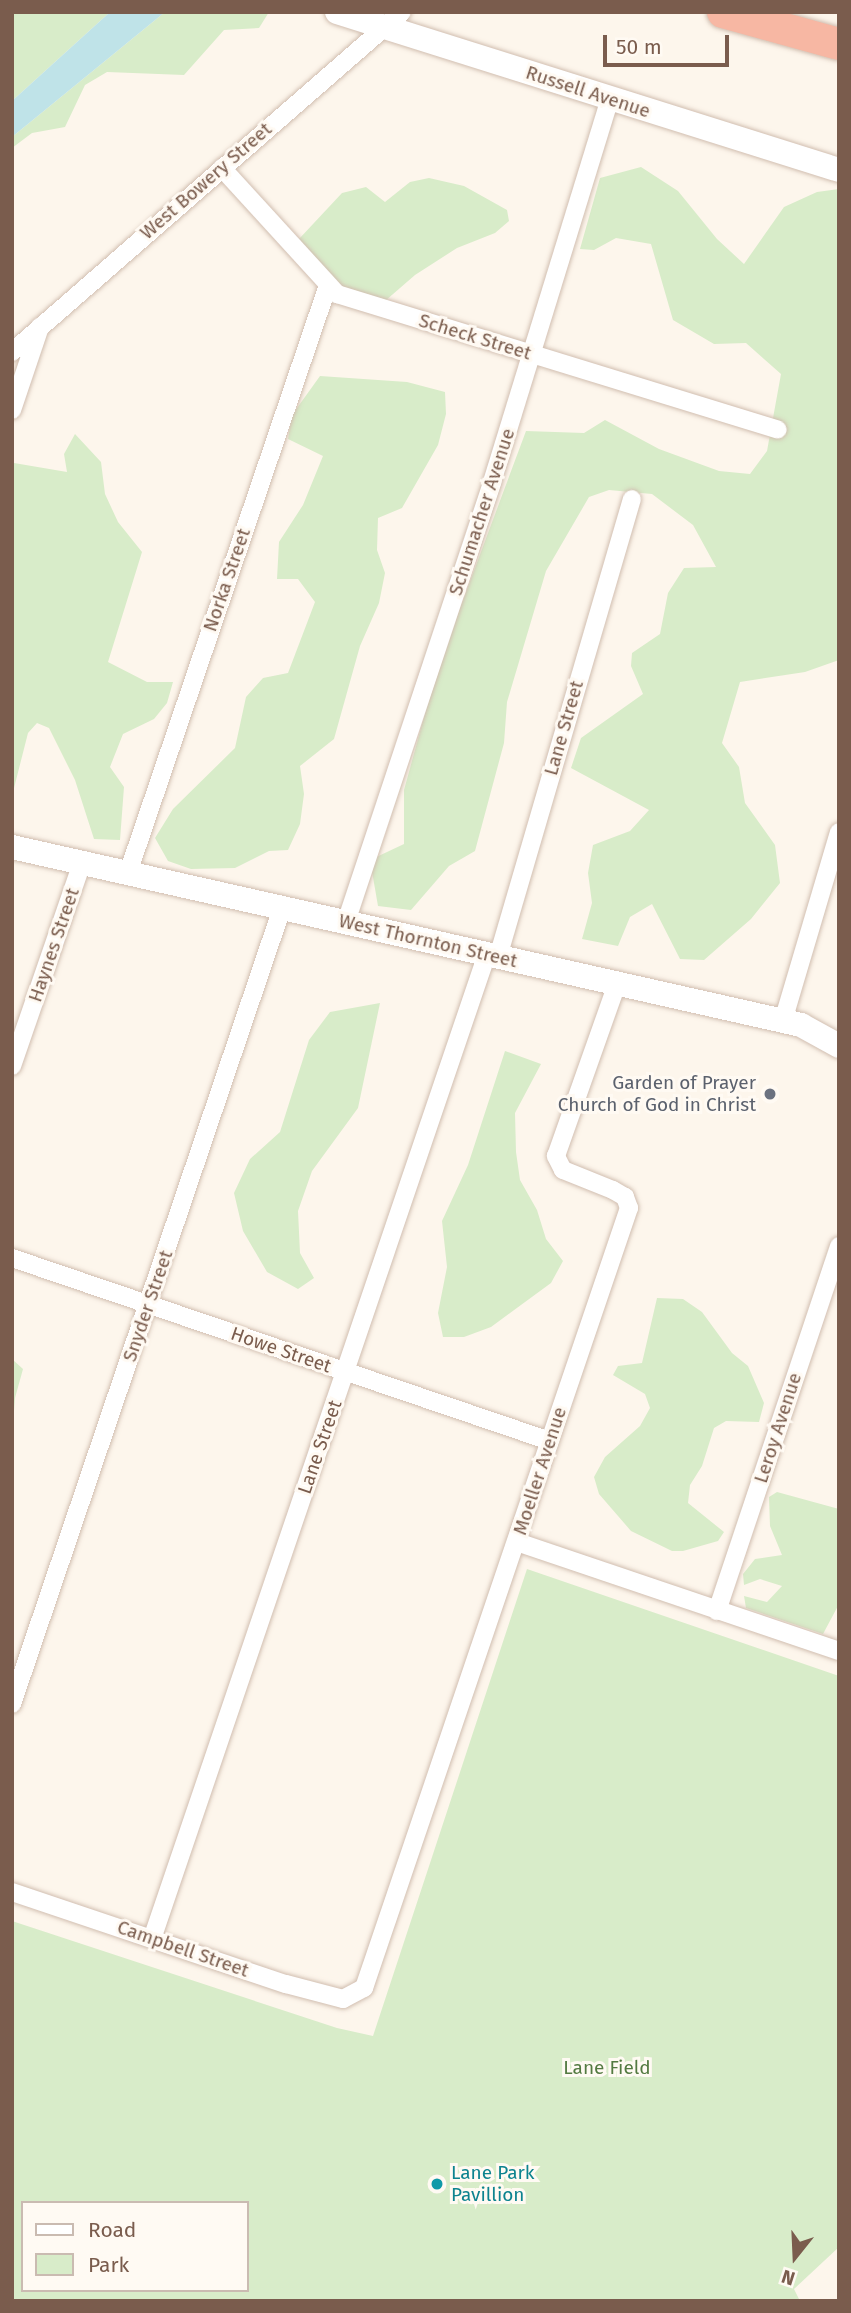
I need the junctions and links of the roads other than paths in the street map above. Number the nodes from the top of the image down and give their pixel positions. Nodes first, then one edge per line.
1 (337, 12) edge
2 (723, 12) edge
3 (393, 20) edge
4 (839, 44) edge
5 (610, 99) junction
6 (222, 168) junction
7 (839, 170) edge
8 (327, 288) junction
9 (41, 325) junction
10 (12, 352) edge
11 (532, 354) junction
12 (12, 410) edge
13 (778, 430) dead end
14 (632, 499) dead end
15 (839, 832) edge
16 (12, 847) edge
17 (82, 863) junction
18 (128, 873) junction
19 (282, 908) junction
20 (346, 922) junction
21 (492, 956) junction
22 (617, 984) junction
23 (783, 1021) junction
24 (839, 1046) edge
25 (12, 1066) edge
26 (839, 1246) edge
27 (12, 1258) edge
28 (149, 1304) junction
29 (346, 1372) junction
30 (550, 1441) junction
31 (517, 1542) junction
32 (717, 1611) junction
33 (839, 1651) edge
34 (12, 1704) edge
35 (12, 1892) edge
36 (152, 1939) junction
37 (356, 1996) joint

1 - 3 main road, Russell Avenue
2 - 4 highway
3 - 5 main road, Russell Avenue
3 - 6 street, West Bowery Street
5 - 7 main road, Russell Avenue
5 - 11 street, Schumacher Avenue
6 - 8 street, Scheck Street
6 - 9 street, West Bowery Street
8 - 11 street, Scheck Street
8 - 18 street, Norka Street
9 - 10 street, West Bowery Street
9 - 12 street
11 - 13 street, Scheck Street
11 - 20 street, Schumacher Avenue
14 - 21 street, Lane Street
15 - 23 street
16 - 17 main road, West Thornton Street
17 - 18 main road, West Thornton Street
17 - 25 street, Haynes Street
18 - 19 main road, West Thornton Street
19 - 20 main road, West Thornton Street
19 - 28 street, Snyder Street
20 - 21 main road, West Thornton Street
21 - 22 main road, West Thornton Street
21 - 29 street, Lane Street
22 - 23 main road, West Thornton Street
22 - 30 street, Moeller Avenue
23 - 24 main road, West Thornton Street
26 - 32 street, Leroy Avenue
27 - 28 street, Howe Street
28 - 29 street, Howe Street
28 - 34 street, Snyder Street
29 - 30 street, Howe Street
29 - 36 street, Lane Street
30 - 31 street, Moeller Avenue
31 - 32 street
31 - 37 street, Moeller Avenue
32 - 33 street
35 - 36 street, Campbell Street
36 - 37 street, Campbell Street

